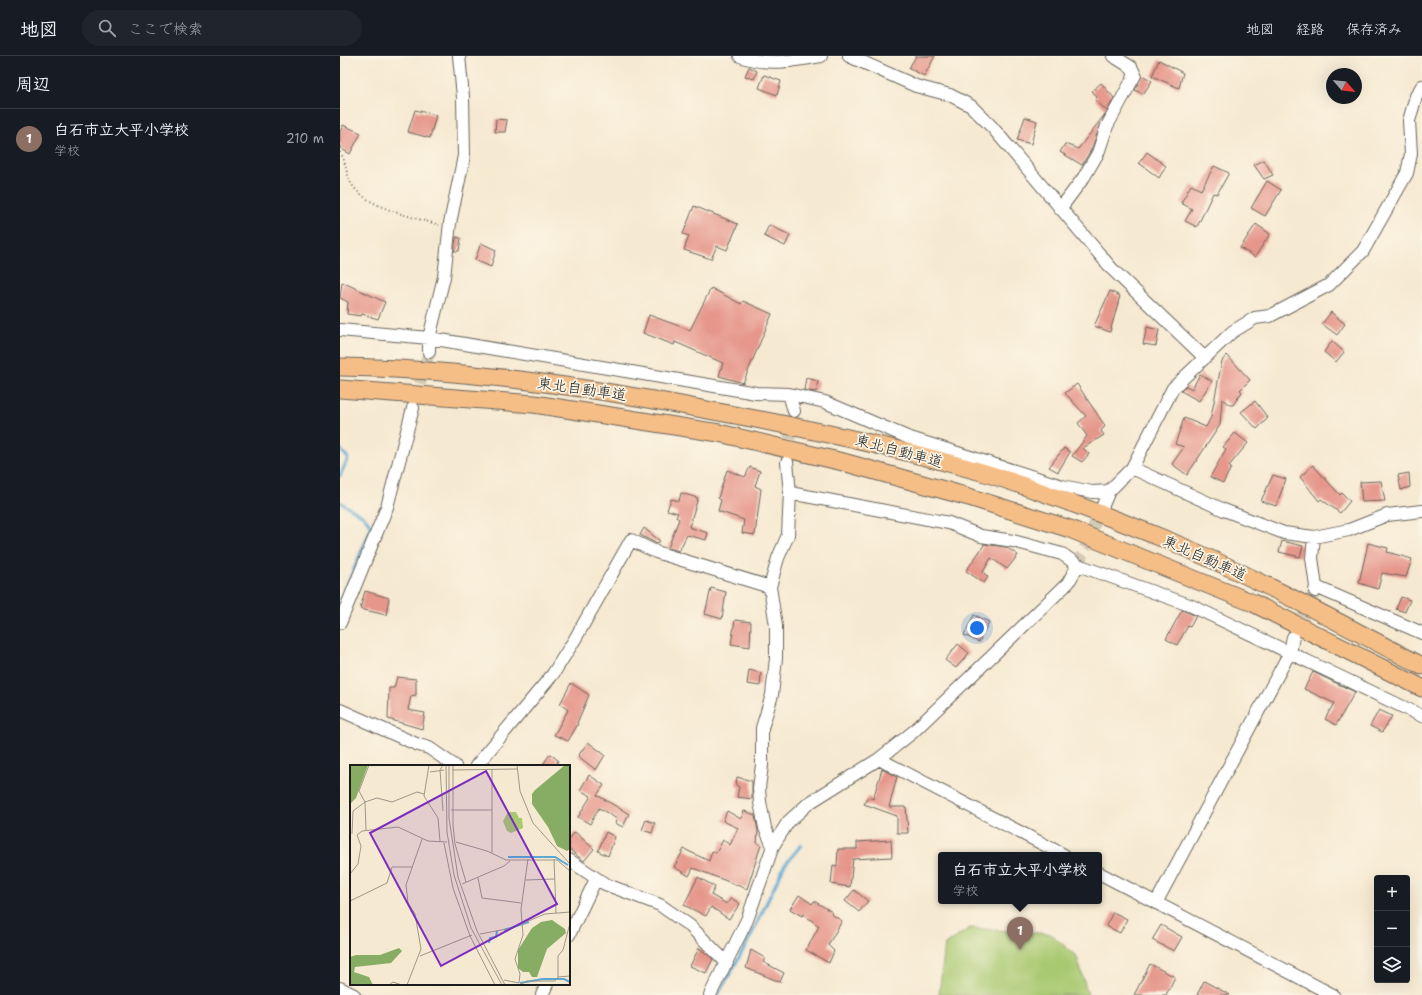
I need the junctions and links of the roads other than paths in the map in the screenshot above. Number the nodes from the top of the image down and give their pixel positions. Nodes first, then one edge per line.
1 (459, 56) edge
2 (740, 56) edge
3 (821, 56) edge
4 (849, 56) edge
5 (1113, 56) edge
6 (1422, 86) edge
7 (1060, 209) junction
8 (340, 330) edge
9 (429, 338) junction
10 (429, 352) tunnel mouth
11 (1205, 358) junction
12 (340, 367) edge
13 (340, 389) edge
14 (789, 394) junction
15 (413, 408) tunnel mouth
16 (794, 411) tunnel mouth
17 (787, 462) tunnel mouth
18 (1132, 468) junction
19 (1109, 491) junction
20 (790, 493) junction
21 (1103, 505) tunnel mouth
22 (1422, 511) edge
23 (1314, 537) junction
24 (1078, 565) junction
25 (770, 587) junction
26 (340, 623) edge
27 (1422, 634) edge
28 (1293, 637) tunnel mouth
29 (1290, 652) junction
30 (1422, 666) edge
31 (1422, 688) edge
32 (340, 710) edge
33 (1422, 716) edge
34 (879, 759) junction
35 (454, 765) edge
36 (477, 765) edge
37 (773, 846) junction
38 (1058, 852) edge
39 (570, 861) edge
40 (1102, 875) edge
41 (596, 879) junction
42 (1156, 903) junction
43 (570, 933) edge
44 (727, 963) junction
45 (547, 985) edge
46 (340, 988) edge
47 (354, 995) edge
48 (542, 995) edge
49 (710, 995) edge
50 (1333, 995) edge

1 - 9 street
2 - 3 street
4 - 7 street
5 - 7 street
6 - 11 street
7 - 11 street
8 - 9 street
9 - 10 street
9 - 14 street
11 - 18 street
12 - 30 highway, 東北自動車道
13 - 31 highway, 東北自動車道
14 - 16 street
14 - 19 street
15 - 26 street
17 - 20 street
18 - 19 street
18 - 23 street
19 - 21 street
20 - 24 street
20 - 25 street
22 - 23 street
23 - 27 street
24 - 29 street
24 - 34 street
25 - 36 street
25 - 37 street
28 - 29 street
29 - 33 street
29 - 42 street
32 - 35 street
34 - 37 street
34 - 38 street
37 - 44 street
39 - 41 street
40 - 42 street
41 - 43 street
41 - 44 street
42 - 50 street
44 - 49 street
45 - 48 street
46 - 47 street

